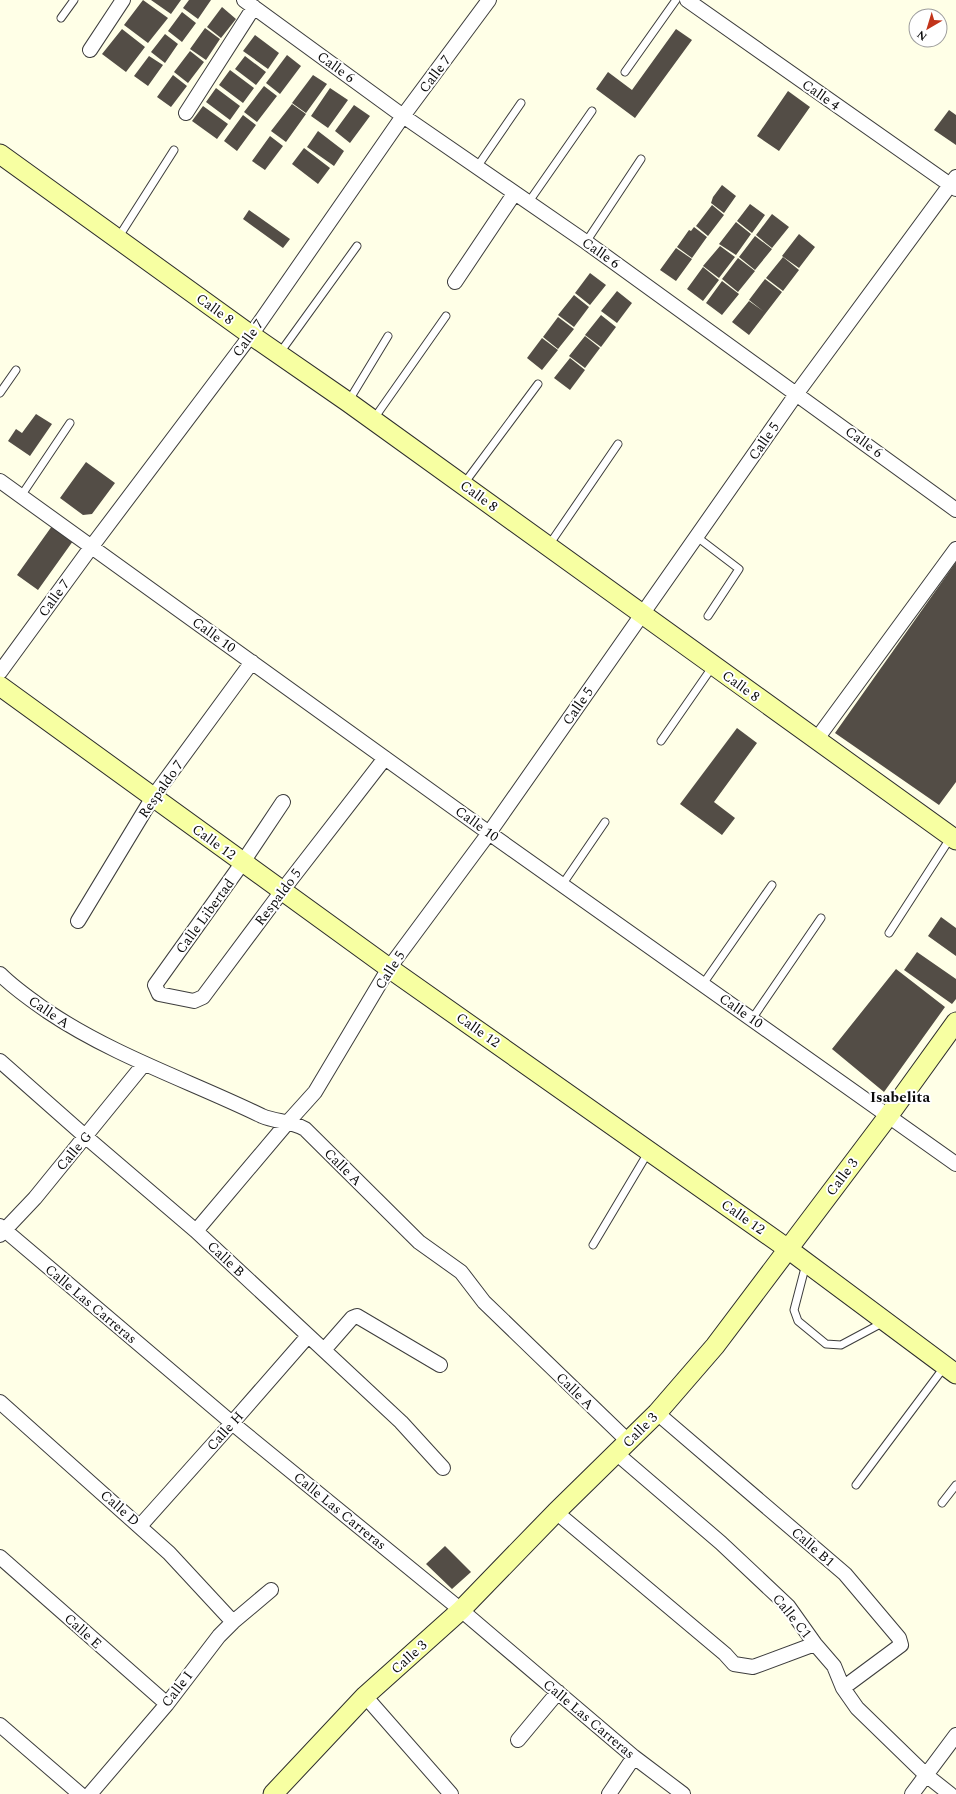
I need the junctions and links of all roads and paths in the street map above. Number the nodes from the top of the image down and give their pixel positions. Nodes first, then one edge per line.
1 (74, 0) edge
2 (123, 0) edge
3 (489, 0) edge
4 (676, 0) edge
5 (687, 0) edge
6 (249, 4) edge
7 (61, 18) dead end
8 (90, 50) dead end
9 (625, 72) dead end
10 (521, 104) dead end
11 (592, 111) dead end
12 (186, 113) dead end
13 (403, 116) junction
14 (174, 150) dead end
15 (0, 154) edge
16 (641, 159) dead end
17 (477, 167) junction
18 (954, 184) edge
19 (514, 194) junction
20 (528, 203) junction
21 (117, 239) junction
22 (586, 242) junction
23 (357, 246) dead end
24 (455, 282) dead end
25 (446, 316) dead end
26 (251, 335) junction
27 (388, 336) dead end
28 (279, 354) junction
29 (16, 370) dead end
30 (538, 384) dead end
31 (0, 393) edge
32 (797, 393) junction
33 (348, 402) junction
34 (373, 420) junction
35 (70, 423) dead end
36 (618, 444) dead end
37 (0, 481) edge
38 (463, 485) junction
39 (21, 496) junction
40 (956, 510) edge
41 (697, 537) junction
42 (92, 546) junction
43 (548, 546) junction
44 (956, 549) edge
45 (642, 615) junction
46 (708, 616) dead end
47 (252, 662) junction
48 (713, 666) junction
49 (0, 672) edge
50 (0, 686) edge
51 (816, 740) junction
52 (661, 741) dead end
53 (385, 758) junction
54 (153, 797) junction
55 (283, 802) dead end
56 (605, 822) dead end
57 (489, 833) junction
58 (954, 838) edge
59 (243, 862) junction
60 (562, 884) junction
61 (772, 885) dead end
62 (282, 891) junction
63 (821, 918) dead end
64 (78, 921) dead end
65 (888, 933) dead end
66 (389, 968) junction
67 (0, 974) edge
68 (703, 984) junction
69 (156, 990) joint
70 (752, 1019) junction
71 (956, 1022) edge
72 (0, 1061) edge
73 (144, 1064) junction
74 (889, 1115) junction
75 (288, 1122) junction
76 (86, 1137) junction
77 (649, 1151) junction
78 (956, 1164) edge
79 (1, 1230) edge
80 (196, 1231) junction
81 (593, 1245) dead end
82 (788, 1249) junction
83 (806, 1263) junction
84 (884, 1322) junction
85 (308, 1336) junction
86 (324, 1350) junction
87 (440, 1365) dead end
88 (951, 1370) edge
89 (0, 1402) edge
90 (657, 1413) junction
91 (232, 1423) junction
92 (623, 1448) junction
93 (443, 1468) dead end
94 (856, 1485) dead end
95 (956, 1485) edge
96 (942, 1503) dead end
97 (556, 1512) junction
98 (140, 1526) junction
99 (0, 1557) edge
100 (271, 1590) dead end
101 (461, 1610) junction
102 (232, 1622) junction
103 (815, 1644) junction
104 (843, 1688) junction
105 (558, 1692) junction
106 (365, 1696) junction
107 (167, 1704) junction
108 (0, 1725) edge
109 (956, 1736) edge
110 (518, 1740) dead end
111 (634, 1757) junction
112 (926, 1775) junction
113 (80, 1794) edge
114 (90, 1794) edge
115 (273, 1794) edge
116 (451, 1794) edge
117 (609, 1794) edge
118 (683, 1794) edge
119 (912, 1794) edge
120 (950, 1794) edge

1 - 7 lane
2 - 8 street
3 - 13 street, Calle 7
4 - 9 lane
5 - 18 street, Calle 4
6 - 12 street
6 - 13 street, Calle 6
10 - 17 lane
11 - 20 lane
13 - 17 street, Calle 6
13 - 26 street, Calle 7
14 - 21 lane
15 - 21 street, Calle 8
16 - 22 lane
17 - 19 street, Calle 6
18 - 32 street, Calle 5
19 - 20 street, Calle 6
19 - 24 street
20 - 22 street, Calle 6
21 - 26 street, Calle 8
22 - 32 street, Calle 6
23 - 28 lane
25 - 34 lane
26 - 28 street, Calle 8
26 - 42 street, Calle 7
27 - 33 lane
28 - 33 street, Calle 8
29 - 31 lane
30 - 38 lane
32 - 40 street, Calle 6
32 - 41 street, Calle 5
33 - 34 street, Calle 8
34 - 38 street, Calle 8
35 - 39 lane
36 - 43 lane
37 - 39 street, Calle 10
38 - 43 street, Calle 8
39 - 42 street, Calle 10
41 - 45 street, Calle 5
41 - 46 lane
42 - 47 street, Calle 10
42 - 49 street, Calle 7
43 - 45 street, Calle 8
44 - 51 street
45 - 48 street, Calle 8
45 - 57 street, Calle 5
47 - 53 street, Calle 10
47 - 54 street, Respaldo 7
48 - 51 street, Calle 8
48 - 52 lane
50 - 54 street, Calle 12
51 - 58 street, Calle 8
53 - 57 street, Calle 10
53 - 62 street, Respaldo 5
54 - 59 street, Calle 12
54 - 64 street, Respaldo 7
55 - 59 street, Calle Libertad
56 - 60 lane
57 - 60 street, Calle 10
57 - 66 street, Calle 5
58 - 65 lane
59 - 62 street, Calle 12
59 - 69 street, Calle Libertad
60 - 68 street, Calle 10
61 - 68 lane
62 - 66 street, Calle 12
62 - 69 street, Respaldo 5
63 - 70 lane
66 - 75 street, Calle 5
66 - 77 street, Calle 12
67 - 73 street, Calle A
68 - 70 street, Calle 10
70 - 74 street, Calle 10
71 - 74 street, Calle 3
72 - 76 street, Calle B
73 - 75 street, Calle A
73 - 76 street, Calle G
74 - 78 street, Calle 10
74 - 82 street, Calle 3
75 - 80 street, Calle 5
75 - 92 street, Calle A
76 - 79 street, Calle G
76 - 80 street, Calle B
77 - 81 lane
77 - 82 street, Calle 12
79 - 91 street, Calle Las Carreras
80 - 85 street, Calle B
82 - 83 street, Calle 12
82 - 90 street, Calle 3
83 - 84 street, Calle 12
83 - 84 lane
84 - 88 street, Calle 12
85 - 86 street, Calle B
85 - 91 street, Calle H
86 - 87 street
86 - 93 street, Calle B
88 - 94 lane
89 - 98 street, Calle D
90 - 92 street, Calle 3
90 - 104 street, Calle B1
91 - 98 street, Calle H
91 - 101 street, Calle Las Carreras
92 - 97 street, Calle 3
92 - 103 street, Calle C1
95 - 96 lane
97 - 101 street, Calle 3
97 - 103 street
98 - 102 street, Calle D
99 - 107 street, Calle E
100 - 102 street, Calle I
101 - 105 street, Calle Las Carreras
101 - 106 street, Calle 3
102 - 107 street, Calle I
103 - 104 street, Calle C1
104 - 112 street, Calle C1
105 - 110 street
105 - 111 street, Calle Las Carreras
106 - 115 street, Calle 3
106 - 116 street
107 - 114 street, Calle I
108 - 113 street
109 - 112 street
111 - 117 street
111 - 118 street, Calle Las Carreras
112 - 119 street
112 - 120 street, Calle C1

